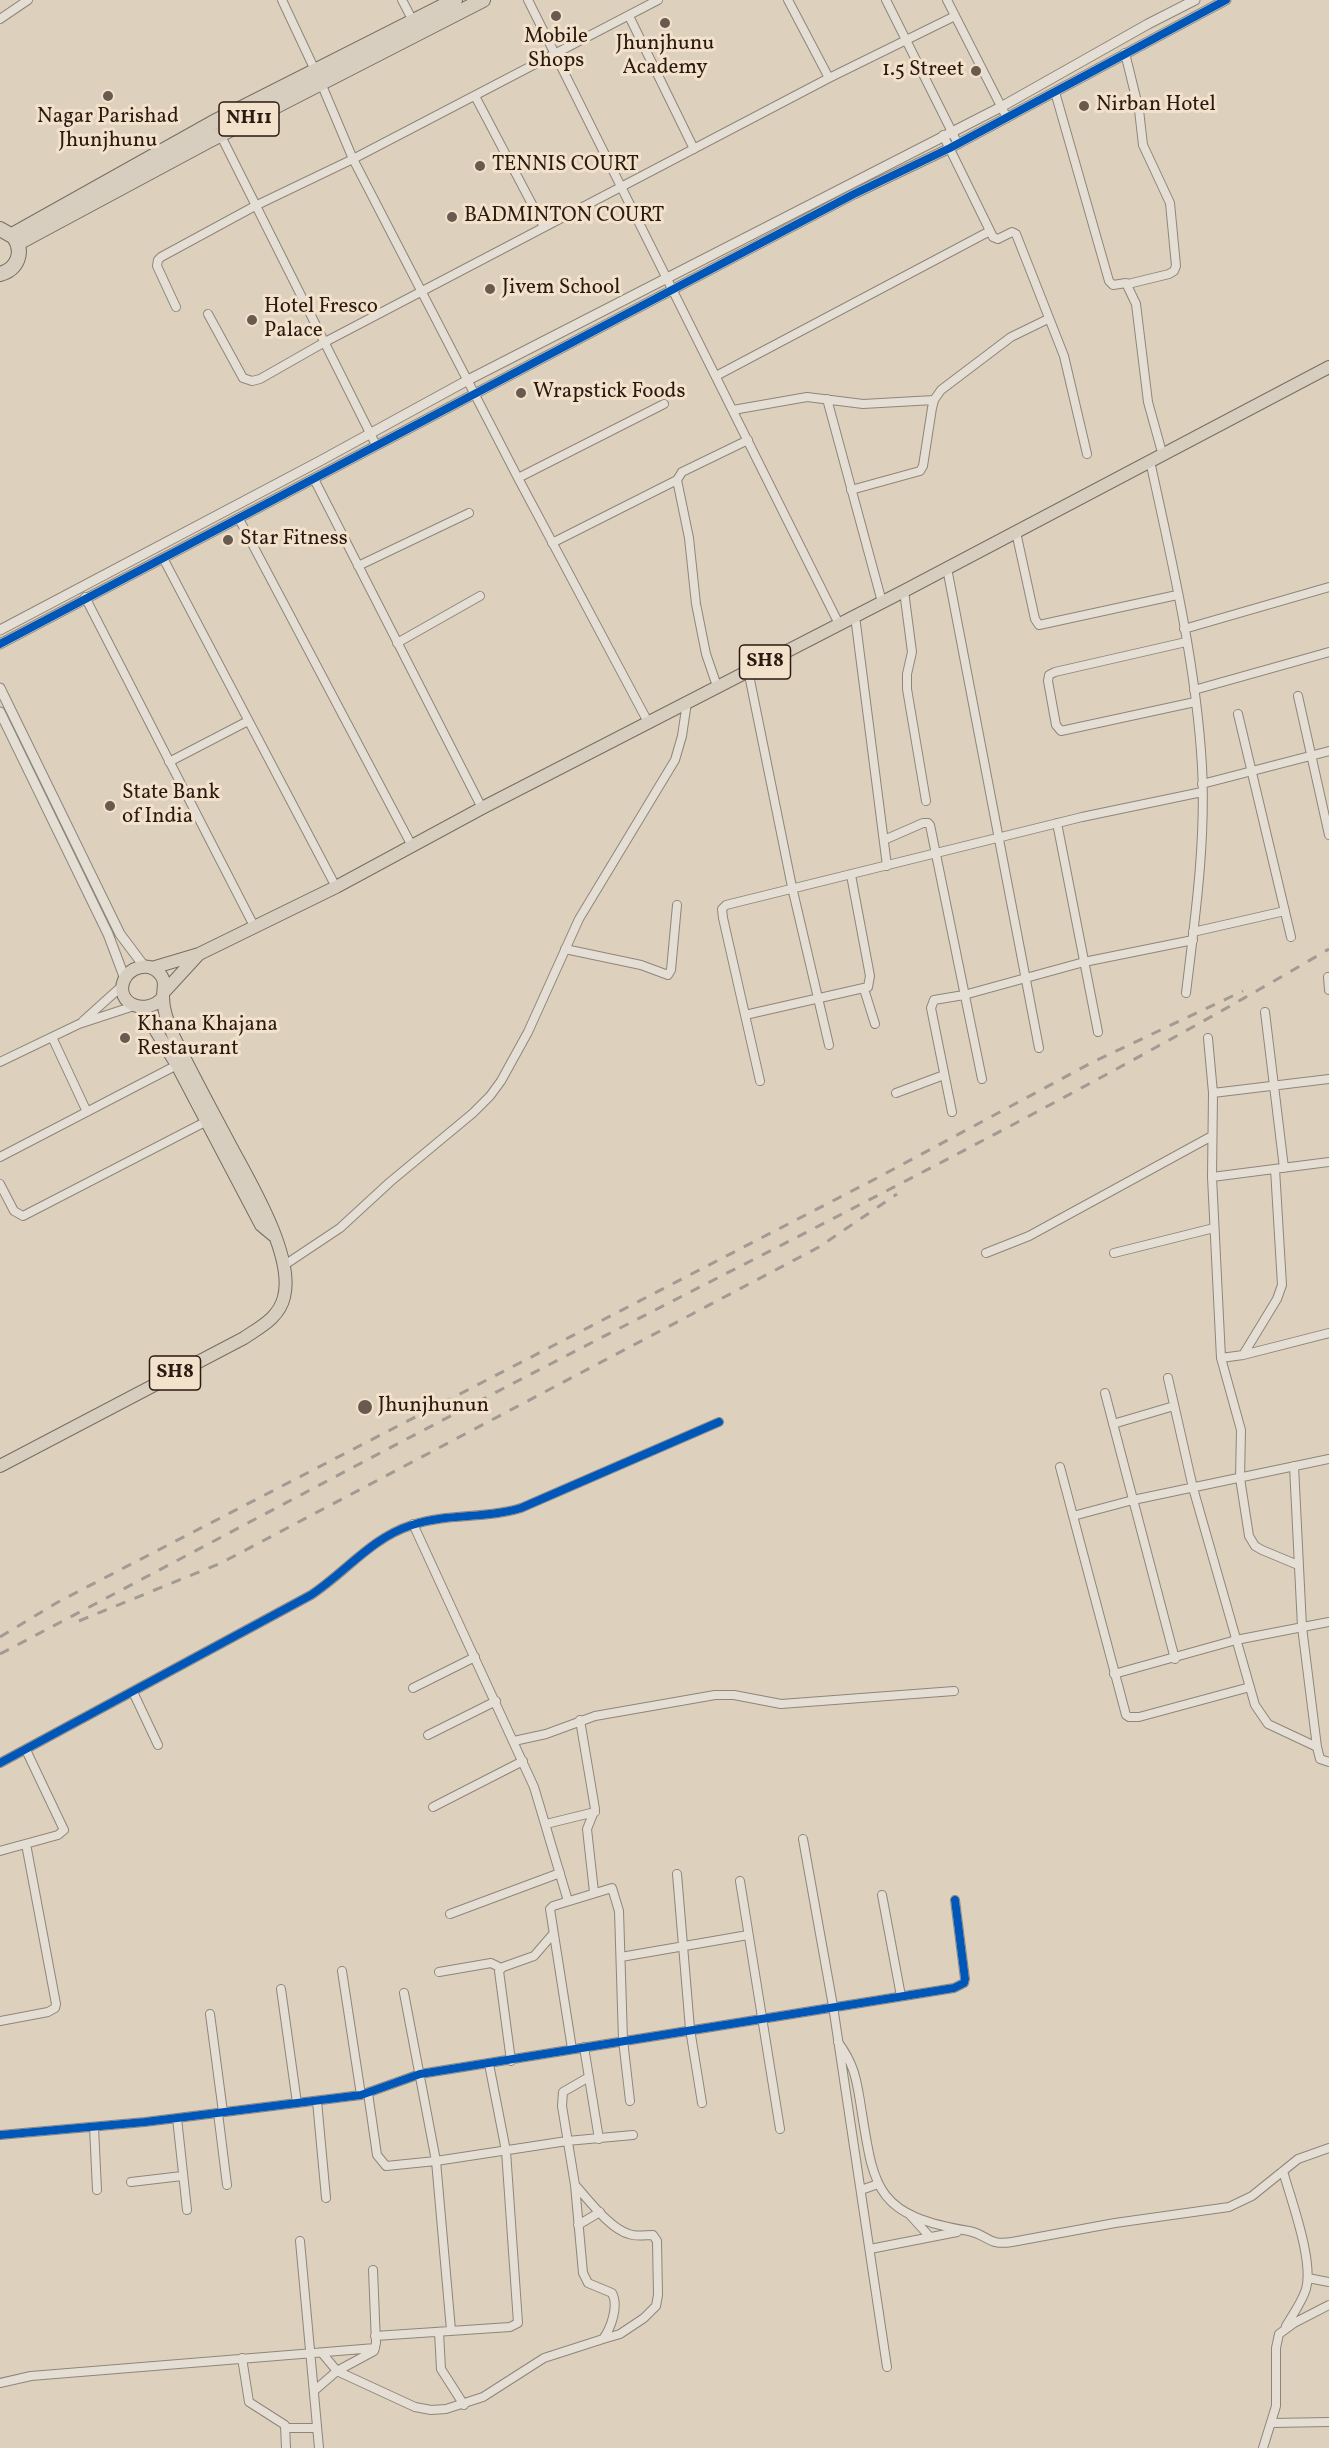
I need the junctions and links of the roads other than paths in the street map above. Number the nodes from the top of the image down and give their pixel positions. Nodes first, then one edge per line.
1 (28, 0) edge
2 (282, 0) edge
3 (402, 0) edge
4 (455, 0) edge
5 (483, 0) edge
6 (528, 0) edge
7 (658, 0) edge
8 (788, 0) edge
9 (885, 0) edge
10 (947, 0) edge
11 (1196, 0) edge
12 (1226, 0) edge
13 (629, 16) junction
14 (955, 16) junction
15 (0, 19) edge
16 (413, 21) junction
17 (906, 40) junction
18 (1125, 52) junction
19 (555, 54) junction
20 (319, 77) junction
21 (830, 78) junction
22 (1054, 92) junction
23 (475, 96) junction
24 (1001, 106) junction
25 (1007, 118) junction
26 (218, 128) junction
27 (947, 133) junction
28 (954, 146) junction
29 (694, 149) junction
30 (353, 159) junction
31 (622, 187) junction
32 (255, 206) junction
33 (544, 227) junction
34 (990, 231) junction
35 (6, 233) edge
36 (1, 275) edge
37 (667, 278) junction
38 (1128, 284) junction
39 (673, 289) junction
40 (423, 291) junction
41 (176, 307) dead end
42 (208, 314) dead end
43 (1048, 319) junction
44 (325, 342) junction
45 (1329, 367) edge
46 (716, 376) junction
47 (468, 380) junction
48 (475, 394) junction
49 (827, 399) junction
50 (934, 400) junction
51 (664, 404) dead end
52 (733, 410) junction
53 (370, 433) junction
54 (748, 440) junction
55 (376, 445) junction
56 (1087, 454) dead end
57 (1163, 456) junction
58 (1150, 461) junction
59 (314, 478) junction
60 (518, 478) junction
61 (677, 480) junction
62 (851, 490) junction
63 (469, 513) dead end
64 (239, 519) junction
65 (1016, 531) junction
66 (552, 543) junction
67 (163, 558) junction
68 (358, 566) junction
69 (947, 568) junction
70 (1329, 587) edge
71 (904, 591) junction
72 (1177, 595) junction
73 (480, 596) dead end
74 (85, 597) junction
75 (882, 602) junction
76 (855, 615) junction
77 (839, 624) junction
78 (1184, 629) junction
79 (0, 630) edge
80 (398, 642) junction
81 (1186, 642) junction
82 (0, 644) edge
83 (1329, 652) edge
84 (748, 670) junction
85 (717, 686) junction
86 (0, 688) edge
87 (1194, 690) junction
88 (1298, 696) dead end
89 (687, 701) junction
90 (1195, 702) junction
91 (0, 712) edge
92 (1238, 714) dead end
93 (248, 721) junction
94 (648, 722) junction
95 (1329, 751) edge
96 (1311, 755) junction
97 (169, 762) junction
98 (1252, 771) junction
99 (1202, 788) junction
100 (926, 801) dead end
101 (482, 808) junction
102 (1057, 823) junction
103 (1329, 835) edge
104 (997, 838) junction
105 (884, 840) junction
106 (412, 846) junction
107 (936, 853) junction
108 (887, 866) junction
109 (851, 874) junction
110 (336, 887) junction
111 (792, 887) junction
112 (677, 905) dead end
113 (1285, 911) junction
114 (255, 928) junction
115 (1193, 936) junction
116 (1291, 937) dead end
117 (565, 948) junction
118 (200, 954) junction
119 (1084, 962) junction
120 (148, 967) junction
121 (1328, 977) edge
122 (1025, 979) junction
123 (124, 982) junction
124 (864, 989) junction
125 (1329, 990) edge
126 (1186, 993) dead end
127 (164, 994) junction
128 (964, 995) junction
129 (818, 999) junction
130 (138, 1007) junction
131 (1265, 1012) dead end
132 (745, 1015) junction
133 (79, 1024) junction
134 (875, 1024) dead end
135 (1098, 1032) dead end
136 (52, 1037) junction
137 (1209, 1038) dead end
138 (829, 1045) dead end
139 (1039, 1048) dead end
140 (0, 1062) edge
141 (177, 1065) junction
142 (944, 1075) junction
143 (982, 1079) dead end
144 (1329, 1079) edge
145 (760, 1080) dead end
146 (1274, 1086) junction
147 (896, 1092) dead end
148 (1213, 1093) junction
149 (87, 1112) junction
150 (952, 1112) dead end
151 (207, 1121) junction
152 (1212, 1136) junction
153 (0, 1158) edge
154 (1329, 1162) edge
155 (1284, 1167) junction
156 (1275, 1169) junction
157 (1212, 1177) junction
158 (0, 1184) edge
159 (1214, 1228) junction
160 (274, 1236) junction
161 (1114, 1252) dead end
162 (986, 1253) dead end
163 (283, 1266) junction
164 (1329, 1333) edge
165 (1243, 1355) junction
166 (1221, 1358) junction
167 (1168, 1378) dead end
168 (1105, 1393) dead end
169 (1174, 1407) junction
170 (719, 1422) dead end
171 (1113, 1424) junction
172 (1329, 1459) edge
173 (0, 1466) edge
174 (1060, 1467) dead end
175 (1294, 1467) junction
176 (1240, 1479) junction
177 (1193, 1488) junction
178 (1133, 1500) junction
179 (1072, 1516) junction
180 (413, 1524) junction
181 (1298, 1565) junction
182 (1329, 1622) edge
183 (1302, 1628) junction
184 (1236, 1640) junction
185 (475, 1657) junction
186 (1175, 1659) junction
187 (1114, 1674) junction
188 (1250, 1687) junction
189 (413, 1688) dead end
190 (954, 1691) dead end
191 (133, 1692) junction
192 (496, 1701) junction
193 (580, 1720) junction
194 (428, 1735) dead end
195 (514, 1741) junction
196 (158, 1746) dead end
197 (1317, 1747) junction
198 (26, 1750) junction
199 (523, 1761) junction
200 (1329, 1762) edge
201 (0, 1763) edge
202 (433, 1807) dead end
203 (595, 1812) junction
204 (546, 1824) junction
205 (803, 1839) dead end
206 (26, 1845) junction
207 (0, 1851) edge
208 (560, 1874) junction
209 (677, 1874) dead end
210 (740, 1881) dead end
211 (594, 1892) junction
212 (882, 1895) dead end
213 (955, 1900) dead end
214 (568, 1901) junction
215 (450, 1914) dead end
216 (553, 1935) junction
217 (748, 1935) junction
218 (682, 1946) junction
219 (621, 1957) junction
220 (501, 1968) junction
221 (342, 1971) dead end
222 (439, 1972) dead end
223 (281, 1989) dead end
224 (404, 1994) dead end
225 (900, 1996) junction
226 (833, 2007) junction
227 (210, 2014) dead end
228 (762, 2018) junction
229 (0, 2021) edge
230 (690, 2029) junction
231 (623, 2040) junction
232 (838, 2042) junction
233 (584, 2047) junction
234 (572, 2049) junction
235 (511, 2061) junction
236 (489, 2064) junction
237 (420, 2074) junction
238 (589, 2077) junction
239 (859, 2093) junction
240 (364, 2094) junction
241 (317, 2101) junction
242 (630, 2101) dead end
243 (297, 2103) junction
244 (702, 2103) dead end
245 (220, 2113) junction
246 (177, 2118) junction
247 (849, 2118) junction
248 (93, 2127) junction
249 (780, 2130) dead end
250 (0, 2135) edge
251 (633, 2135) dead end
252 (599, 2139) junction
253 (567, 2142) junction
254 (1329, 2148) edge
255 (506, 2151) junction
256 (436, 2162) junction
257 (1283, 2171) junction
258 (182, 2176) junction
259 (131, 2182) dead end
260 (878, 2184) junction
261 (227, 2186) dead end
262 (574, 2186) junction
263 (97, 2190) dead end
264 (861, 2190) junction
265 (326, 2198) dead end
266 (187, 2210) dead end
267 (600, 2212) junction
268 (909, 2214) junction
269 (578, 2225) junction
270 (962, 2231) junction
271 (930, 2237) junction
272 (300, 2241) dead end
273 (870, 2249) junction
274 (373, 2270) dead end
275 (1308, 2278) junction
276 (1329, 2282) edge
277 (1329, 2305) edge
278 (1285, 2329) junction
279 (451, 2330) junction
280 (440, 2332) junction
281 (375, 2336) junction
282 (603, 2339) junction
283 (375, 2348) junction
284 (312, 2353) junction
285 (322, 2354) junction
286 (242, 2358) junction
287 (887, 2367) dead end
288 (338, 2371) junction
289 (0, 2383) edge
290 (315, 2390) junction
291 (464, 2405) junction
292 (1329, 2422) edge
293 (1271, 2426) junction
294 (286, 2428) junction
295 (317, 2428) junction
296 (286, 2448) edge
297 (320, 2448) edge
298 (1263, 2448) edge
299 (1270, 2448) edge

1 - 15 street
2 - 20 street
3 - 16 street
4 - 16 highway, NH11
5 - 20 highway, NH11
6 - 19 street
7 - 13 street
8 - 21 street
9 - 17 street
10 - 14 street
11 - 24 street
12 - 18 street
13 - 19 street
13 - 29 street
14 - 17 street
14 - 24 street
16 - 20 highway, NH11
17 - 21 street
17 - 27 street
18 - 22 street
18 - 38 street
19 - 23 street
19 - 31 street
20 - 26 highway, NH11
20 - 30 street
21 - 29 street
22 - 25 street
22 - 38 street
23 - 30 street
23 - 33 street
24 - 25 street
24 - 27 street
25 - 28 street
26 - 32 street
26 - 35 highway, NH11
27 - 28 street
27 - 37 street
28 - 34 street
28 - 39 street
29 - 31 street
30 - 32 street
30 - 40 street
31 - 33 street
31 - 37 street
32 - 41 street
32 - 44 street
33 - 40 street
34 - 43 street
34 - 46 street
35 - 36 highway, NH11
37 - 39 street
37 - 47 street
38 - 57 street
39 - 46 street
39 - 48 street
40 - 44 street
40 - 47 street
42 - 44 street
43 - 50 street
43 - 56 street
44 - 53 street
45 - 57 main road, SH8
46 - 52 street
47 - 48 street
47 - 53 street
48 - 55 street
48 - 60 street
49 - 50 street
49 - 52 street
49 - 62 street
50 - 62 street
51 - 60 street
52 - 54 street
53 - 55 street
53 - 79 street
54 - 61 street
54 - 77 street
55 - 59 street
57 - 58 main road, SH8
58 - 65 main road, SH8
58 - 72 street
59 - 64 street
59 - 68 street
60 - 66 street
61 - 66 street
61 - 85 street
62 - 75 street
63 - 68 street
64 - 67 street
64 - 106 street
65 - 69 main road, SH8
65 - 72 street
66 - 94 street
67 - 74 street
67 - 93 street
68 - 80 street
69 - 71 main road, SH8
69 - 104 street
70 - 78 street
71 - 75 main road, SH8
71 - 100 street
72 - 78 street
73 - 80 street
74 - 82 street
74 - 97 street
75 - 76 main road, SH8
76 - 77 main road, SH8
76 - 105 street
77 - 84 main road, SH8
78 - 81 street
80 - 101 street
81 - 87 street
81 - 90 street
83 - 87 street
84 - 85 main road, SH8
84 - 111 street
85 - 89 main road, SH8
86 - 120 street
87 - 90 street
88 - 96 street
89 - 94 main road, SH8
89 - 117 street
90 - 99 street
91 - 123 street
92 - 98 street
93 - 97 street
93 - 110 street
94 - 101 main road, SH8
95 - 96 street
96 - 98 street
96 - 103 street
97 - 114 street
98 - 99 street
98 - 113 street
99 - 102 street
99 - 115 street
101 - 106 main road, SH8
102 - 104 street
102 - 119 street
104 - 107 street
104 - 122 street
105 - 107 street
105 - 108 street
106 - 110 main road, SH8
107 - 108 street
107 - 128 street
108 - 109 street
109 - 111 street
109 - 124 street
110 - 114 main road, SH8
111 - 129 street
111 - 132 street
112 - 117 street
113 - 115 street
113 - 116 street
114 - 118 main road, SH8
115 - 119 street
115 - 126 street
117 - 163 street
118 - 120 main road, SH8
118 - 127 main road, SH8
119 - 122 street
119 - 135 street
120 - 123 main road, SH8
120 - 127 main road, SH8
121 - 125 street
122 - 128 street
122 - 139 street
123 - 130 main road, SH8
123 - 133 street
124 - 129 street
124 - 134 street
127 - 130 main road, SH8
127 - 160 main road, SH8
128 - 142 street
128 - 143 street
129 - 132 street
129 - 138 street
130 - 133 street
130 - 141 main road, SH8
131 - 146 street
132 - 145 street
133 - 136 street
136 - 140 street
136 - 149 street
137 - 148 street
141 - 149 street
141 - 151 main road, SH8
142 - 147 street
142 - 150 street
144 - 146 street
146 - 148 street
146 - 155 street
148 - 152 street
149 - 153 street
151 - 158 street
151 - 160 main road, SH8
152 - 157 street
152 - 162 street
154 - 155 street
155 - 156 street
156 - 157 street
156 - 165 street
157 - 159 street
159 - 161 street
159 - 166 street
160 - 163 main road, SH8
163 - 173 main road, SH8
164 - 165 street
165 - 166 street
166 - 176 street
167 - 169 street
168 - 171 street
169 - 171 street
169 - 177 street
170 - 180 street
171 - 178 street
172 - 175 street
174 - 179 street
175 - 176 street
175 - 181 street
176 - 177 street
176 - 181 street
177 - 178 street
177 - 184 street
178 - 179 street
178 - 186 street
179 - 187 street
180 - 185 street
180 - 191 street
181 - 183 street
182 - 183 street
183 - 184 street
183 - 197 street
184 - 186 street
184 - 188 street
185 - 189 street
185 - 192 street
186 - 187 street
187 - 188 street
188 - 197 street
190 - 193 street
191 - 196 street
191 - 198 street
192 - 194 street
192 - 195 street
193 - 195 street
193 - 203 street
195 - 199 street
197 - 200 street
198 - 201 street
198 - 206 street
199 - 202 street
199 - 204 street
203 - 204 street
203 - 211 street
204 - 208 street
205 - 226 street
206 - 207 street
206 - 229 street
208 - 214 street
208 - 215 street
209 - 218 street
210 - 217 street
211 - 214 street
211 - 219 street
212 - 225 street
213 - 225 street
214 - 216 street
216 - 220 street
216 - 234 street
217 - 218 street
217 - 228 street
218 - 219 street
218 - 230 street
219 - 231 street
220 - 222 street
220 - 235 street
221 - 240 street
223 - 243 street
224 - 237 street
225 - 226 street
226 - 228 street
226 - 232 street
227 - 245 street
228 - 230 street
228 - 249 street
230 - 231 street
230 - 244 street
231 - 233 street
231 - 242 street
232 - 239 street
232 - 247 street
233 - 234 street
233 - 238 street
234 - 235 street
235 - 236 street
236 - 237 street
236 - 255 street
237 - 240 street
237 - 256 street
238 - 252 street
238 - 253 street
239 - 247 street
239 - 260 street
240 - 241 street
240 - 256 street
241 - 243 street
241 - 265 street
243 - 245 street
245 - 246 street
245 - 261 street
246 - 248 street
246 - 258 street
247 - 264 street
248 - 250 street
248 - 263 street
251 - 252 street
252 - 253 street
253 - 255 street
253 - 262 street
254 - 257 street
255 - 256 street
255 - 279 street
256 - 279 street
257 - 270 street
257 - 275 street
258 - 259 street
258 - 266 street
260 - 264 street
260 - 268 street
262 - 267 street
262 - 269 street
264 - 273 street
267 - 269 street
267 - 282 street
268 - 270 street
268 - 271 street
269 - 282 street
270 - 271 street
271 - 273 street
272 - 284 street
273 - 287 street
274 - 281 street
275 - 276 street
275 - 278 street
277 - 278 street
278 - 293 street
279 - 280 street
280 - 281 street
280 - 291 street
281 - 283 street
282 - 291 street
283 - 285 street
283 - 288 street
284 - 285 street
284 - 286 street
284 - 290 street
285 - 288 street
286 - 289 street
286 - 294 street
288 - 290 street
288 - 291 street
290 - 295 street
292 - 293 street
293 - 298 street
293 - 299 street
294 - 295 street
294 - 296 street
295 - 297 street

